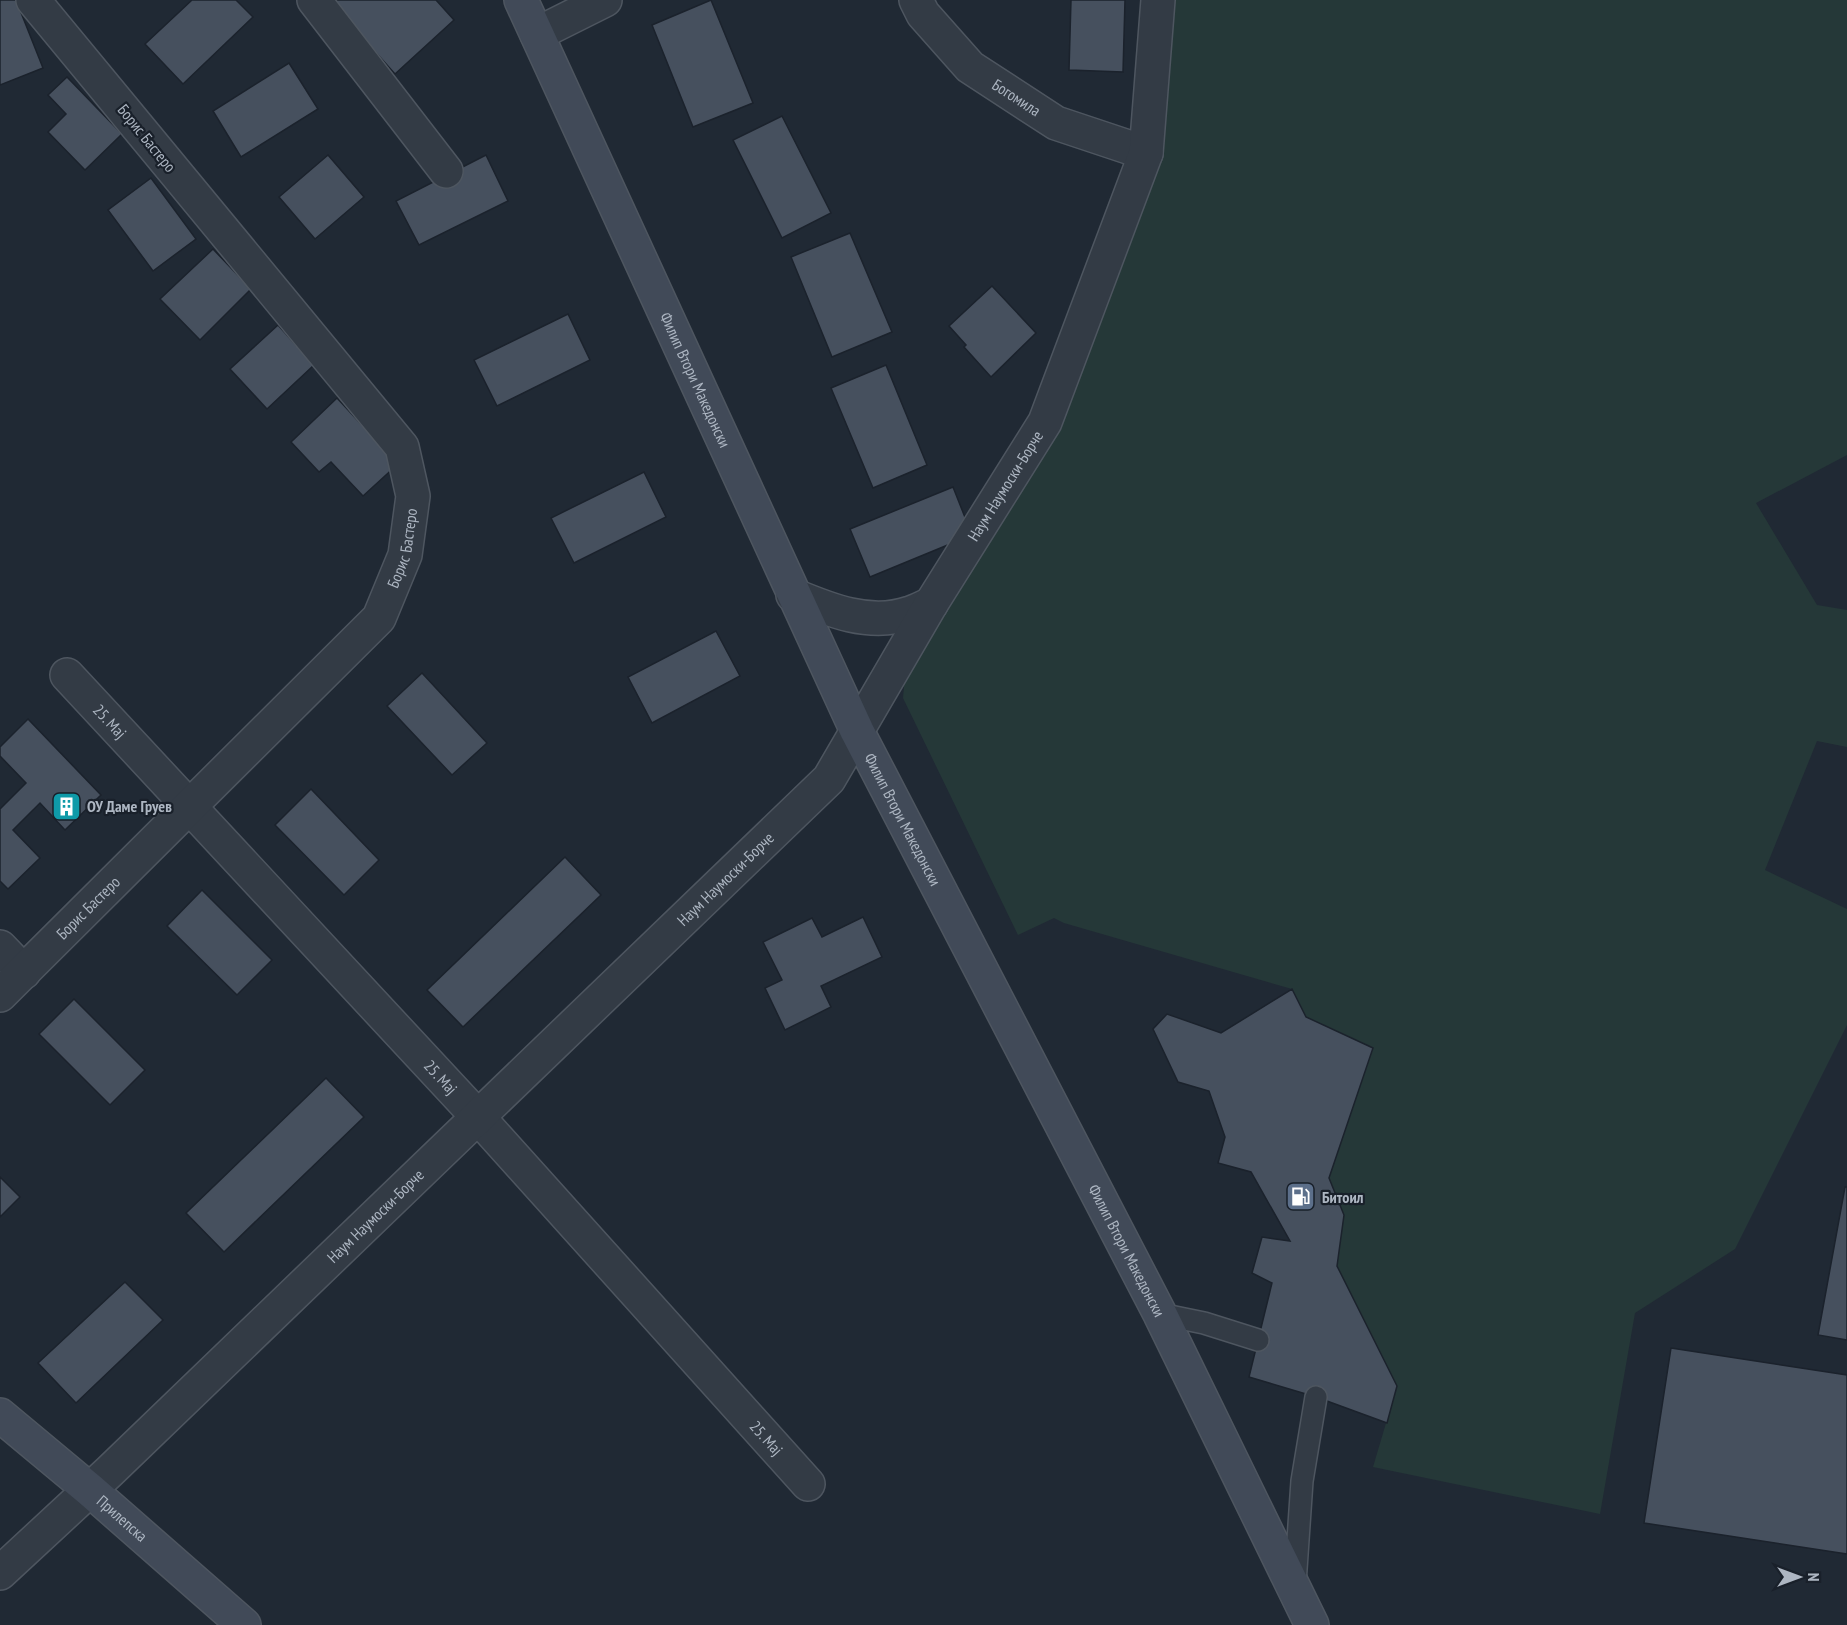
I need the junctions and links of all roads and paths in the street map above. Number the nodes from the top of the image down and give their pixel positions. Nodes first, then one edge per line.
1 (33, 0) edge
2 (314, 0) edge
3 (521, 0) edge
4 (604, 0) edge
5 (916, 0) edge
6 (1158, 0) edge
7 (537, 34) junction
8 (1146, 153) junction
9 (446, 171) dead end
10 (793, 595) junction
11 (931, 603) junction
12 (67, 675) dead end
13 (857, 730) junction
14 (189, 807) junction
15 (0, 947) edge
16 (24, 972) junction
17 (0, 995) edge
18 (478, 1117) junction
19 (1160, 1314) junction
20 (1258, 1340) dead end
21 (1316, 1397) dead end
22 (0, 1415) edge
23 (808, 1484) dead end
24 (90, 1490) junction
25 (0, 1573) edge
26 (1295, 1587) junction
27 (244, 1625) edge
28 (1312, 1625) edge

1 - 14 street, Борис Бастеро
2 - 9 street
3 - 7 main road, Филип Втори Македонски
4 - 7 street
5 - 8 street, Богомила
6 - 8 street, Наум Наумоски-Борче
7 - 10 main road, Филип Втори Македонски
8 - 11 street, Наум Наумоски-Борче
10 - 11 street
10 - 13 main road, Филип Втори Македонски
11 - 13 street, Наум Наумоски-Борче
12 - 14 street, 25. Мај
13 - 18 street, Наум Наумоски-Борче
13 - 19 main road, Филип Втори Македонски
14 - 16 street, Борис Бастеро
14 - 18 street, 25. Мај
15 - 16 street
16 - 17 street, Борис Бастеро
18 - 23 street, 25. Мај
18 - 24 street, Наум Наумоски-Борче
19 - 20 lane
19 - 26 main road, Филип Втори Македонски
21 - 26 lane
22 - 24 main road, Прилепска
24 - 25 street, Наум Наумоски-Борче
24 - 27 main road, Прилепска
26 - 28 main road, Филип Втори Македонски

